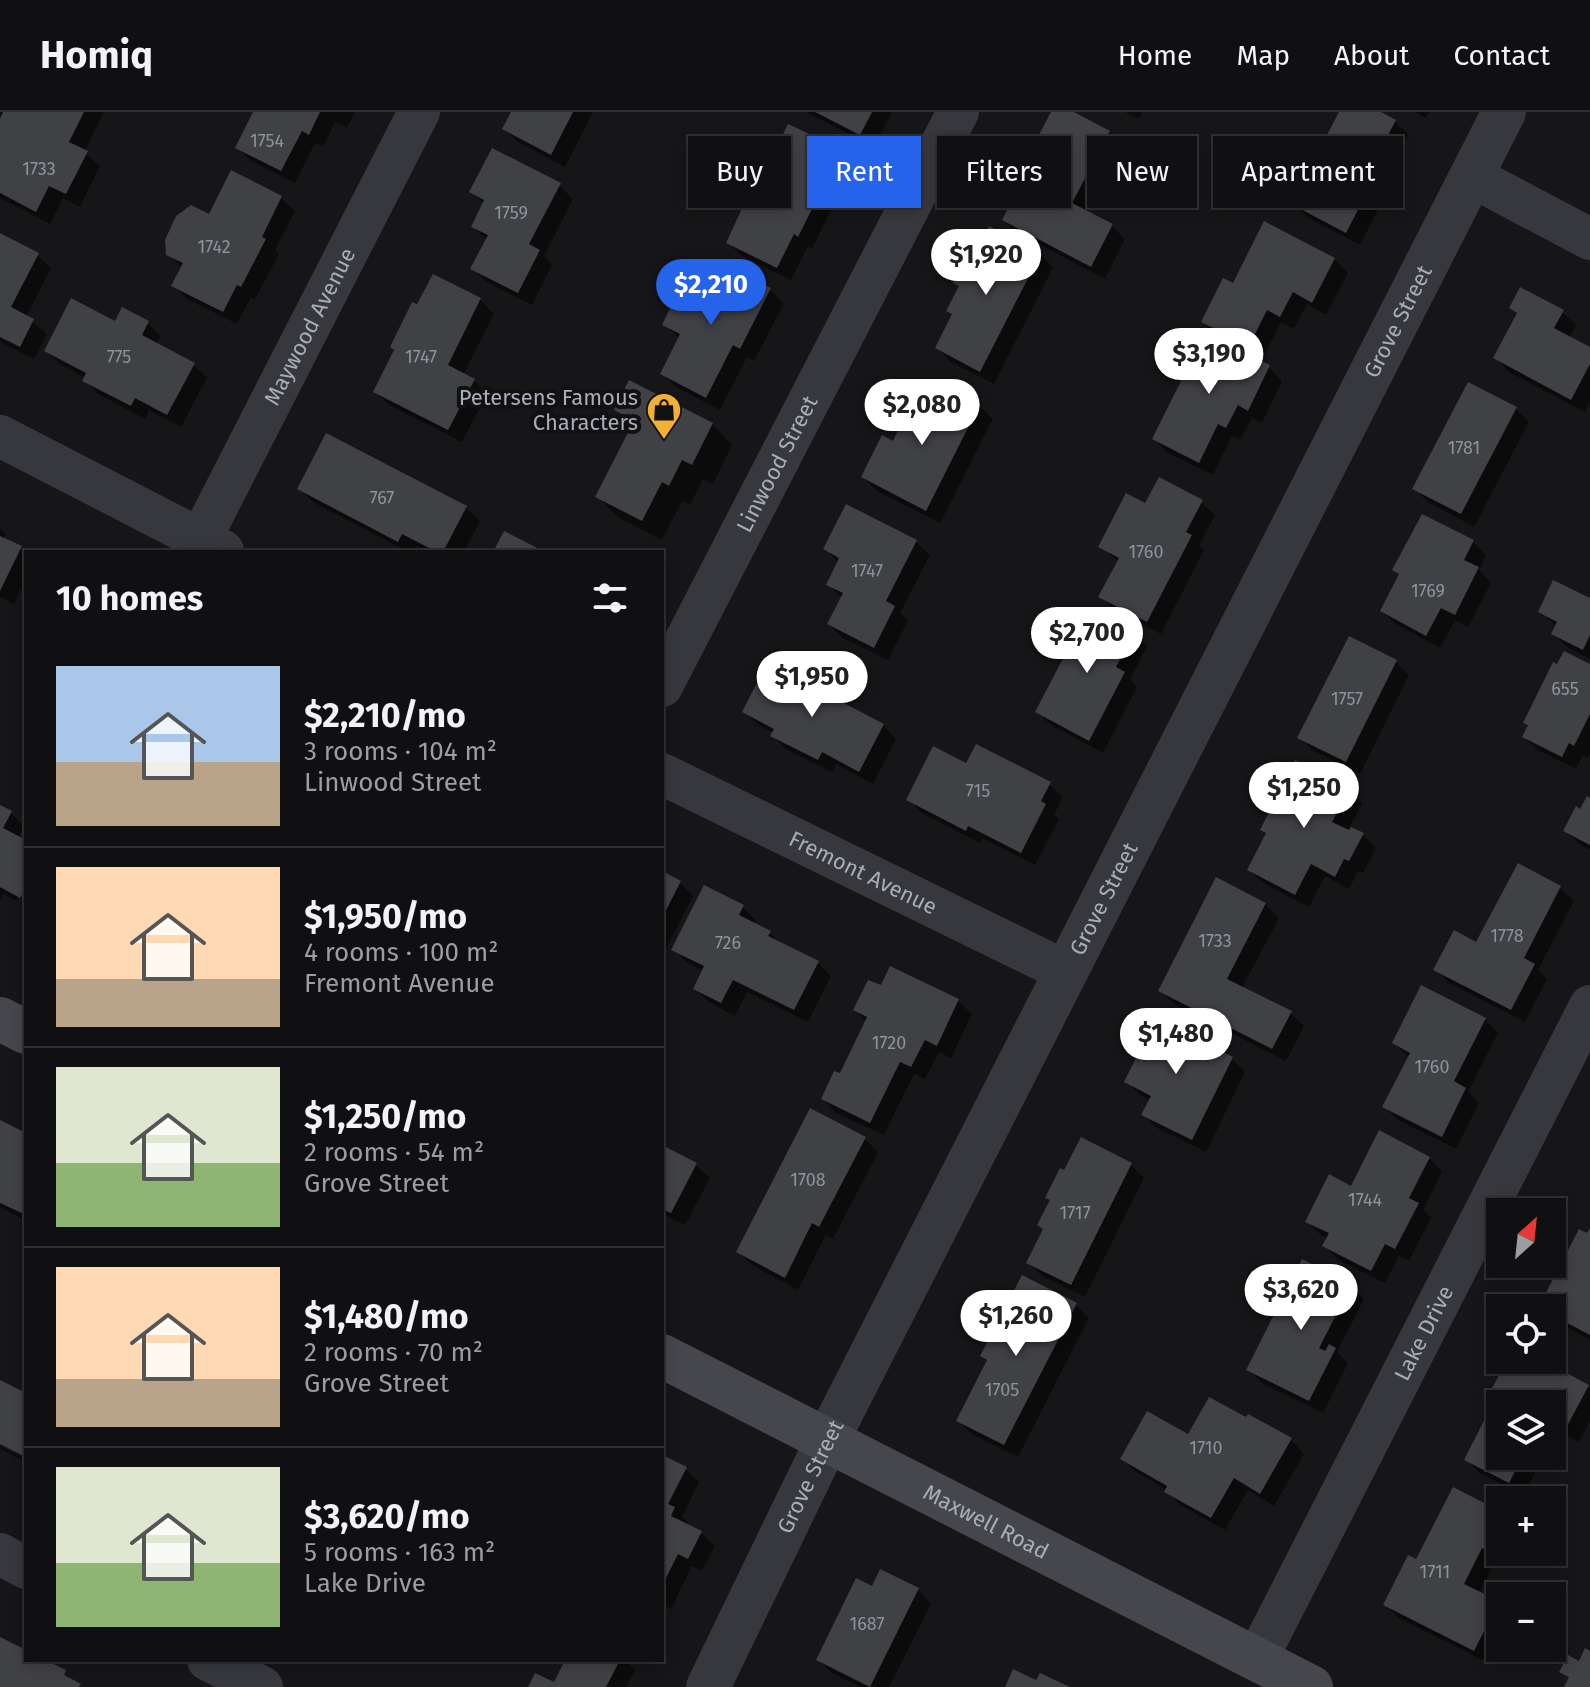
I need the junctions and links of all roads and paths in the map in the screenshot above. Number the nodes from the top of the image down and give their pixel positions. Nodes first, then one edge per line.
1 (419, 112) edge
2 (958, 112) edge
3 (1504, 112) edge
4 (1471, 176) junction
5 (1590, 239) edge
6 (0, 436) edge
7 (212, 546) edge
8 (664, 682) edge
9 (664, 775) edge
10 (1065, 971) junction
11 (1590, 1006) edge
12 (0, 1019) edge
13 (24, 1031) edge
14 (664, 1357) edge
15 (827, 1441) junction
16 (0, 1554) edge
17 (24, 1567) edge
18 (1257, 1659) junction
19 (207, 1670) edge
20 (262, 1687) edge
21 (708, 1687) edge
22 (1311, 1687) edge

1 - 7 street, Maywood Avenue
2 - 8 street, Linwood Street
3 - 4 street, Grove Street
4 - 5 street
4 - 10 street, Grove Street
6 - 7 street
9 - 10 street, Fremont Avenue
10 - 15 street, Grove Street
11 - 18 street, Lake Drive
12 - 13 main road
14 - 15 main road, Maxwell Road
15 - 18 main road, Maxwell Road
15 - 21 street, Grove Street
16 - 17 street
18 - 22 main road, Maxwell Road
19 - 20 street

